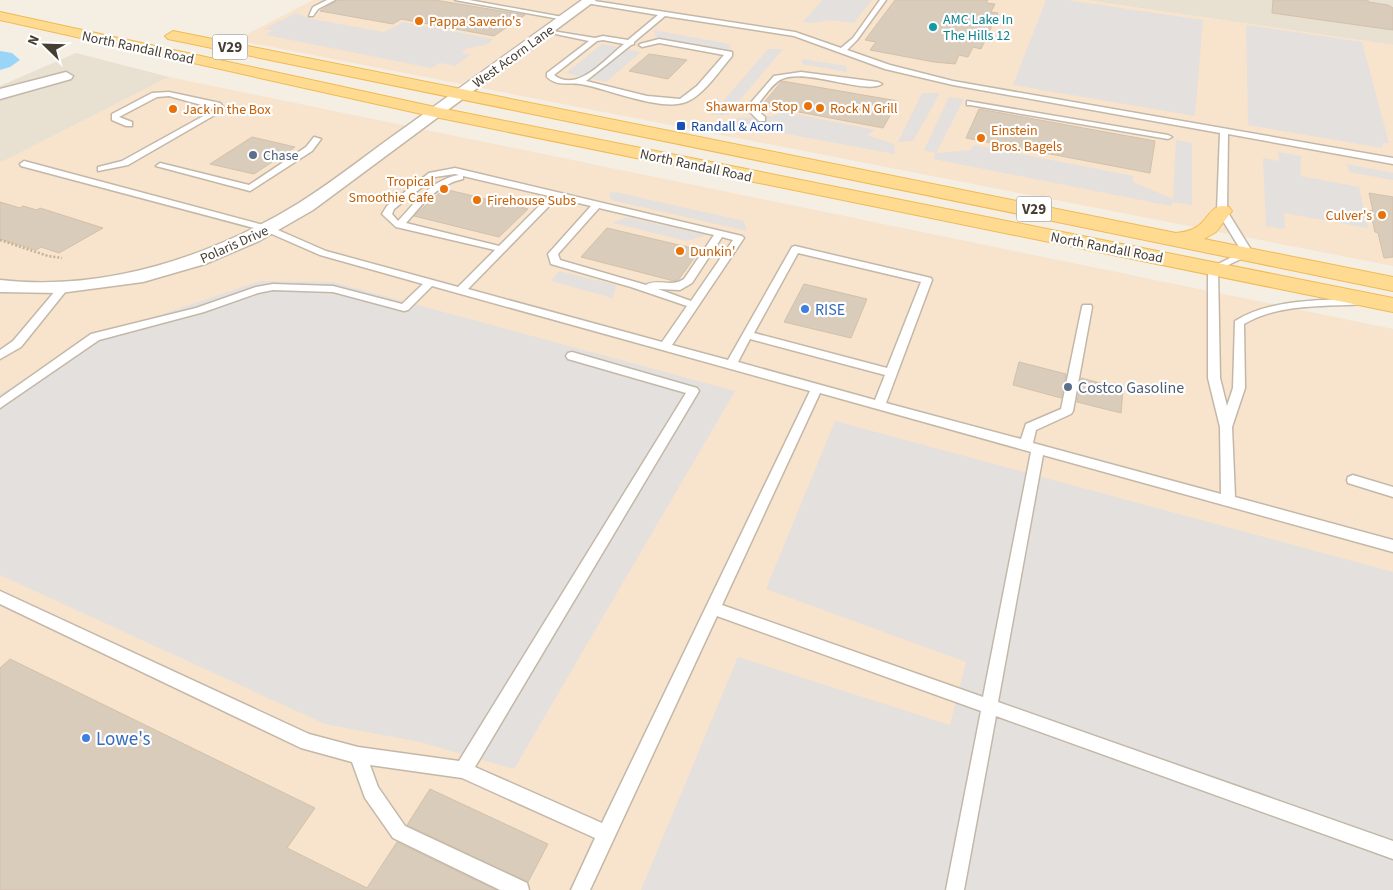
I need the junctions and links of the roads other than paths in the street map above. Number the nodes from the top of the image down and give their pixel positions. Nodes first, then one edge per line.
1 (332, 0) edge
2 (458, 0) edge
3 (883, 0) edge
4 (589, 1) edge
5 (0, 2) edge
6 (664, 13) junction
7 (311, 14) dead end
8 (0, 16) edge
9 (77, 17) dead end
10 (565, 18) junction
11 (548, 31) junction
12 (161, 33) dead end
13 (595, 40) junction
14 (628, 42) junction
15 (842, 50) junction
16 (66, 76) dead end
17 (579, 81) junction
18 (878, 84) dead end
19 (0, 94) edge
20 (460, 94) junction
21 (970, 103) dead end
22 (435, 112) junction
23 (762, 119) dead end
24 (129, 124) dead end
25 (1224, 132) junction
26 (1168, 138) dead end
27 (317, 139) dead end
28 (1393, 161) edge
29 (24, 164) dead end
30 (160, 166) dead end
31 (100, 169) dead end
32 (495, 180) junction
33 (556, 194) junction
34 (597, 204) junction
35 (1222, 211) junction
36 (399, 225) junction
37 (268, 229) junction
38 (720, 233) junction
39 (1179, 239) junction
40 (501, 249) junction
41 (1248, 253) junction
42 (1213, 269) junction
43 (431, 282) junction
44 (1393, 284) edge
45 (0, 286) edge
46 (65, 286) junction
47 (641, 287) junction
48 (461, 290) junction
49 (1382, 303) edge
50 (693, 305) junction
51 (1086, 307) dead end
52 (748, 335) junction
53 (666, 346) junction
54 (0, 355) edge
55 (572, 356) dead end
56 (731, 364) junction
57 (891, 373) junction
58 (817, 388) junction
59 (0, 404) edge
60 (879, 405) junction
61 (1226, 427) junction
62 (1032, 446) junction
63 (1353, 480) dead end
64 (1393, 492) edge
65 (1228, 501) junction
66 (1393, 546) edge
67 (0, 597) edge
68 (713, 608) junction
69 (991, 706) junction
70 (358, 755) junction
71 (463, 770) junction
72 (606, 834) junction
73 (1393, 850) edge
74 (520, 890) edge
75 (580, 890) edge
76 (955, 890) edge

1 - 7 lane
2 - 10 lane
3 - 15 lane
4 - 6 lane
4 - 10 street, West Acorn Lane
5 - 9 main road, North Randall Road
6 - 14 lane
6 - 15 lane
8 - 22 main road, North Randall Road / V29
10 - 11 street, West Acorn Lane
11 - 13 lane
11 - 20 street, West Acorn Lane
12 - 20 main road, North Randall Road / V29
13 - 14 lane
13 - 17 lane
14 - 17 lane
14 - 17 lane
15 - 25 lane
16 - 19 street
18 - 23 lane
20 - 22 street, West Acorn Lane
20 - 39 main road, North Randall Road / V29
21 - 26 lane
22 - 37 street, Polaris Drive
22 - 42 main road, North Randall Road / V29
24 - 31 lane
25 - 28 lane
25 - 35 lane
27 - 30 lane
29 - 37 lane
32 - 33 lane
32 - 36 lane
32 - 36 lane
33 - 34 lane
33 - 40 lane
34 - 38 lane
34 - 47 lane
35 - 39 main road
35 - 41 lane
36 - 40 lane
37 - 43 lane
37 - 46 street, Polaris Drive
38 - 47 lane
38 - 50 lane
39 - 41 main road, North Randall Road / V29
40 - 48 lane
41 - 42 lane
41 - 44 main road, North Randall Road / V29
42 - 49 main road, North Randall Road / V29
42 - 61 lane
43 - 48 lane
43 - 59 lane
45 - 46 street, Polaris Drive
46 - 54 lane
47 - 50 lane
48 - 53 lane
49 - 61 lane
50 - 53 lane
51 - 62 lane
52 - 56 lane
52 - 57 lane
52 - 57 lane
53 - 56 lane
55 - 71 lane
56 - 58 lane
57 - 60 lane
58 - 60 lane
58 - 68 lane
60 - 62 lane
61 - 65 lane
62 - 65 lane
62 - 69 lane
63 - 64 lane
65 - 66 lane
67 - 70 lane
68 - 69 lane
68 - 72 lane
69 - 73 lane
69 - 76 lane
70 - 71 lane
70 - 74 lane
71 - 72 lane
72 - 75 lane

